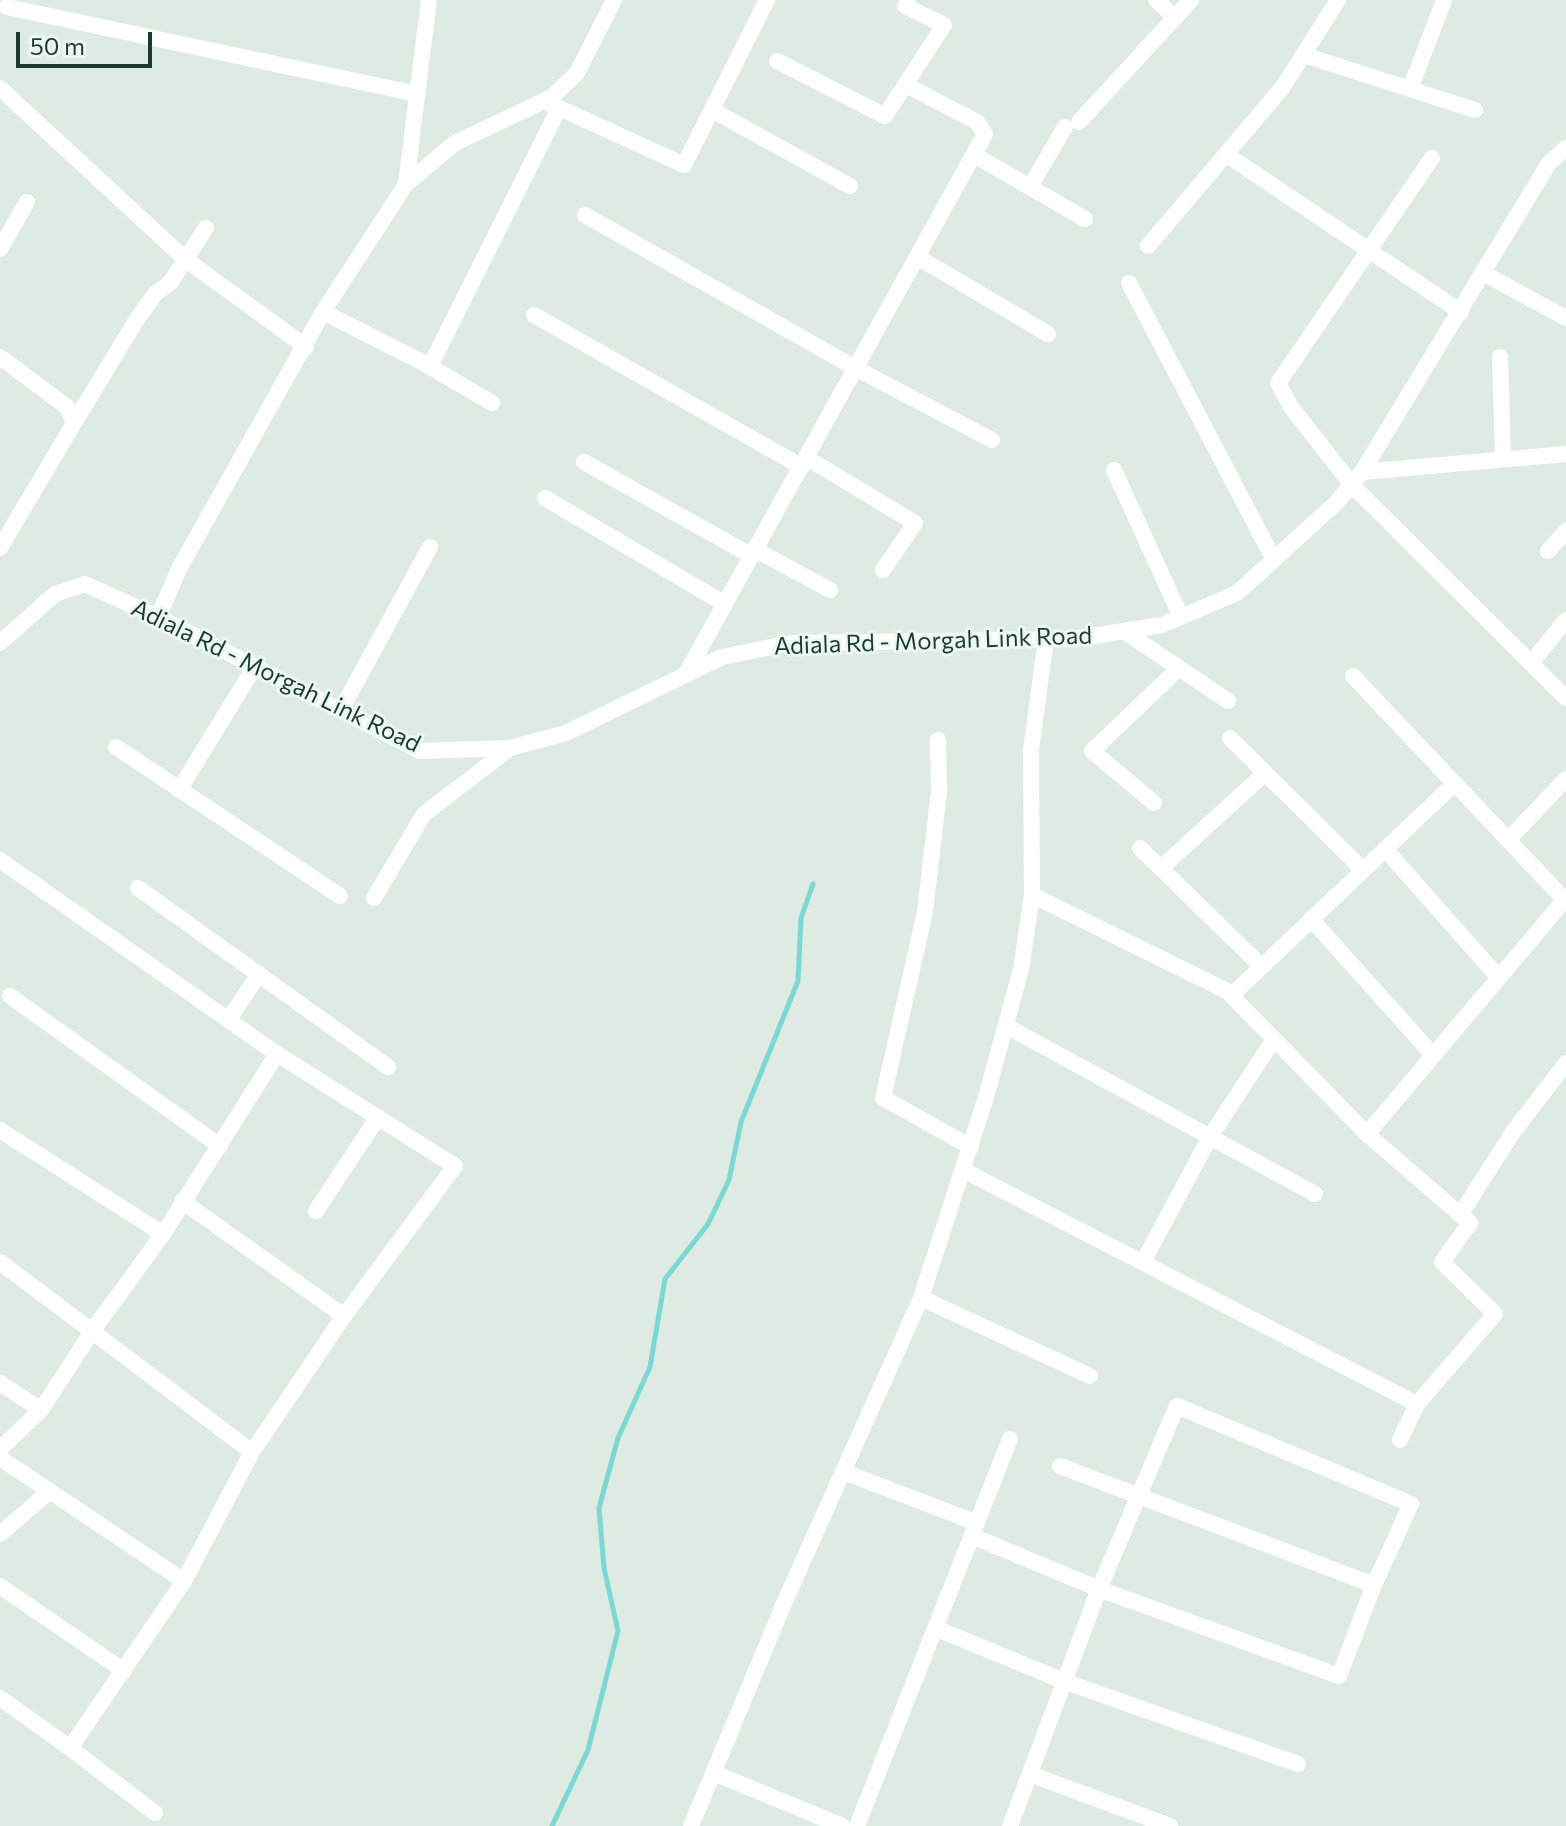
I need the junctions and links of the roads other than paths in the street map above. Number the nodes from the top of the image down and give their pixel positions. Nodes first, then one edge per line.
1 (429, 0) edge
2 (614, 0) edge
3 (767, 0) edge
4 (908, 0) edge
5 (1156, 0) edge
6 (1191, 0) edge
7 (1338, 0) edge
8 (1444, 0) edge
9 (7, 7) dead end
10 (1175, 18) junction
11 (1304, 55) junction
12 (777, 61) dead end
13 (906, 85) junction
14 (0, 88) edge
15 (1410, 89) junction
16 (417, 94) junction
17 (551, 105) junction
18 (712, 110) junction
19 (1475, 110) dead end
20 (1566, 148) edge
21 (1227, 155) junction
22 (976, 156) junction
23 (1432, 158) dead end
24 (406, 184) junction
25 (850, 186) dead end
26 (1030, 187) junction
27 (27, 202) dead end
28 (585, 215) dead end
29 (1085, 219) dead end
30 (206, 228) dead end
31 (1148, 246) dead end
32 (0, 249) edge
33 (1371, 252) junction
34 (919, 258) junction
35 (185, 259) junction
36 (1483, 273) junction
37 (1129, 283) dead end
38 (323, 312) junction
39 (1461, 312) junction
40 (534, 315) dead end
41 (1566, 318) edge
42 (1048, 334) dead end
43 (306, 347) junction
44 (0, 357) edge
45 (1500, 357) dead end
46 (430, 366) junction
47 (857, 369) junction
48 (492, 403) dead end
49 (74, 423) junction
50 (992, 440) dead end
51 (1566, 454) edge
52 (1503, 459) junction
53 (584, 462) dead end
54 (805, 462) junction
55 (1114, 470) dead end
56 (1357, 479) junction
57 (545, 498) dead end
58 (1566, 531) edge
59 (430, 547) dead end
60 (0, 548) edge
61 (1548, 551) dead end
62 (754, 553) junction
63 (1274, 560) junction
64 (883, 570) dead end
65 (830, 590) dead end
66 (725, 604) junction
67 (158, 617) junction
68 (1181, 617) junction
69 (1566, 620) edge
70 (1124, 631) junction
71 (1046, 639) junction
72 (0, 643) edge
73 (1531, 663) junction
74 (255, 666) junction
75 (1179, 668) junction
76 (686, 674) junction
77 (1353, 676) dead end
78 (1566, 698) edge
79 (1228, 701) dead end
80 (341, 710) junction
81 (1230, 738) dead end
82 (938, 740) dead end
83 (116, 747) dead end
84 (510, 748) junction
85 (1264, 774) junction
86 (1566, 779) edge
87 (1455, 783) junction
88 (179, 790) junction
89 (1154, 803) dead end
90 (1509, 839) junction
91 (1140, 848) dead end
92 (1385, 849) junction
93 (0, 860) edge
94 (1161, 868) junction
95 (1363, 870) junction
96 (138, 888) dead end
97 (1032, 895) junction
98 (340, 896) dead end
99 (374, 898) dead end
100 (1311, 919) junction
101 (1261, 966) junction
102 (259, 974) junction
103 (1499, 978) junction
104 (1232, 995) junction
105 (10, 996) dead end
106 (229, 1019) junction
107 (1006, 1026) junction
108 (1274, 1039) junction
109 (277, 1054) junction
110 (1433, 1055) junction
111 (1566, 1063) edge
112 (388, 1067) dead end
113 (378, 1117) junction
114 (0, 1130) edge
115 (1367, 1134) junction
116 (1210, 1137) junction
117 (220, 1146) junction
118 (971, 1147) junction
119 (963, 1170) junction
120 (1315, 1194) dead end
121 (182, 1201) junction
122 (316, 1211) dead end
123 (1460, 1215) junction
124 (163, 1234) junction
125 (0, 1262) edge
126 (1143, 1262) junction
127 (921, 1298) junction
128 (344, 1316) junction
129 (93, 1330) junction
130 (1090, 1376) dead end
131 (0, 1383) edge
132 (1417, 1404) junction
133 (41, 1410) junction
134 (1010, 1439) dead end
135 (1400, 1440) dead end
136 (0, 1449) edge
137 (252, 1452) junction
138 (0, 1458) edge
139 (1060, 1466) dead end
140 (844, 1472) junction
141 (50, 1491) junction
142 (1136, 1496) junction
143 (974, 1529) junction
144 (0, 1534) edge
145 (184, 1581) junction
146 (1374, 1585) junction
147 (0, 1586) edge
148 (1099, 1589) junction
149 (935, 1628) junction
150 (124, 1671) junction
151 (1066, 1682) junction
152 (0, 1698) edge
153 (70, 1748) junction
154 (1298, 1764) dead end
155 (714, 1773) junction
156 (1030, 1774) junction
157 (155, 1813) dead end
158 (691, 1826) edge
159 (842, 1826) edge
160 (857, 1826) edge
161 (1010, 1826) edge
162 (1170, 1826) edge

1 - 16 street
2 - 17 street
3 - 18 street
4 - 13 street
5 - 10 street
6 - 10 street
7 - 11 street
8 - 15 street
9 - 16 street
10 - 26 street
11 - 15 street
11 - 21 street
12 - 13 street
13 - 22 street
14 - 35 street
15 - 19 street
16 - 24 street
17 - 18 street
17 - 24 street
17 - 46 street
18 - 25 street
20 - 36 street, Adiala Rd - Morgah Link Road
21 - 31 street
21 - 33 street
22 - 26 street
22 - 34 street
23 - 33 street
24 - 38 street
26 - 29 street
27 - 32 street
28 - 47 street
30 - 35 street
33 - 39 street
33 - 56 street
34 - 42 street
34 - 47 street
35 - 43 street
35 - 49 street
36 - 39 street, Adiala Rd - Morgah Link Road
36 - 41 street
37 - 63 street
38 - 43 street
38 - 46 street
39 - 56 street, Adiala Rd - Morgah Link Road
40 - 54 street
43 - 67 street
44 - 49 street
45 - 52 street
46 - 48 street
47 - 50 street
47 - 54 street
49 - 60 street
51 - 52 street
52 - 56 street
53 - 62 street
54 - 62 street
54 - 64 street
55 - 68 street
56 - 63 street, Adiala Rd - Morgah Link Road
56 - 73 street
57 - 66 street
58 - 61 street
59 - 80 street
62 - 65 street
62 - 66 street
63 - 68 street, Adiala Rd - Morgah Link Road
66 - 76 street
67 - 72 street, Adiala Rd - Morgah Link Road
67 - 74 street, Adiala Rd - Morgah Link Road
68 - 70 street, Adiala Rd - Morgah Link Road
69 - 73 street
70 - 71 street, Adiala Rd - Morgah Link Road
70 - 75 street
71 - 76 street, Adiala Rd - Morgah Link Road
71 - 97 street
73 - 78 street
74 - 80 street, Adiala Rd - Morgah Link Road
74 - 88 street
75 - 79 street
75 - 89 street
76 - 84 street, Adiala Rd - Morgah Link Road
77 - 87 street
80 - 84 street, Adiala Rd - Morgah Link Road
81 - 85 street
82 - 118 street
83 - 88 street
84 - 99 street
85 - 94 street
85 - 95 street
86 - 90 street
87 - 90 street
87 - 92 street
88 - 98 street
90 - 103 street
91 - 94 street
92 - 95 street
92 - 103 street
93 - 106 street
94 - 101 street
95 - 100 street
96 - 102 street
97 - 104 street
97 - 107 street
100 - 101 street
100 - 110 street
101 - 104 street
102 - 106 street
102 - 112 street
103 - 110 street
104 - 108 street
105 - 117 street
106 - 109 street
107 - 116 street
107 - 118 street
108 - 115 street
108 - 116 street
109 - 113 street
109 - 117 street
110 - 115 street
111 - 123 street
113 - 122 street
113 - 128 street
114 - 124 street
115 - 123 street
116 - 120 street
116 - 126 street
117 - 121 street
118 - 119 street
119 - 126 street
119 - 127 street
121 - 124 street
121 - 128 street
123 - 132 street
124 - 129 street
125 - 129 street
126 - 132 street
127 - 130 street
127 - 140 street
128 - 137 street
129 - 133 street
129 - 137 street
131 - 133 street
132 - 135 street
133 - 136 street
134 - 143 street
137 - 145 street
138 - 141 street
139 - 142 street
140 - 143 street
140 - 155 street
141 - 144 street
141 - 145 street
142 - 146 street
142 - 146 street
142 - 148 street
143 - 148 street
143 - 149 street
145 - 150 street
146 - 148 street
147 - 150 street
148 - 151 street
149 - 151 street
149 - 160 street
150 - 153 street
151 - 154 street
151 - 156 street
152 - 153 street
153 - 157 street
155 - 158 street
155 - 159 street
156 - 161 street
156 - 162 street

